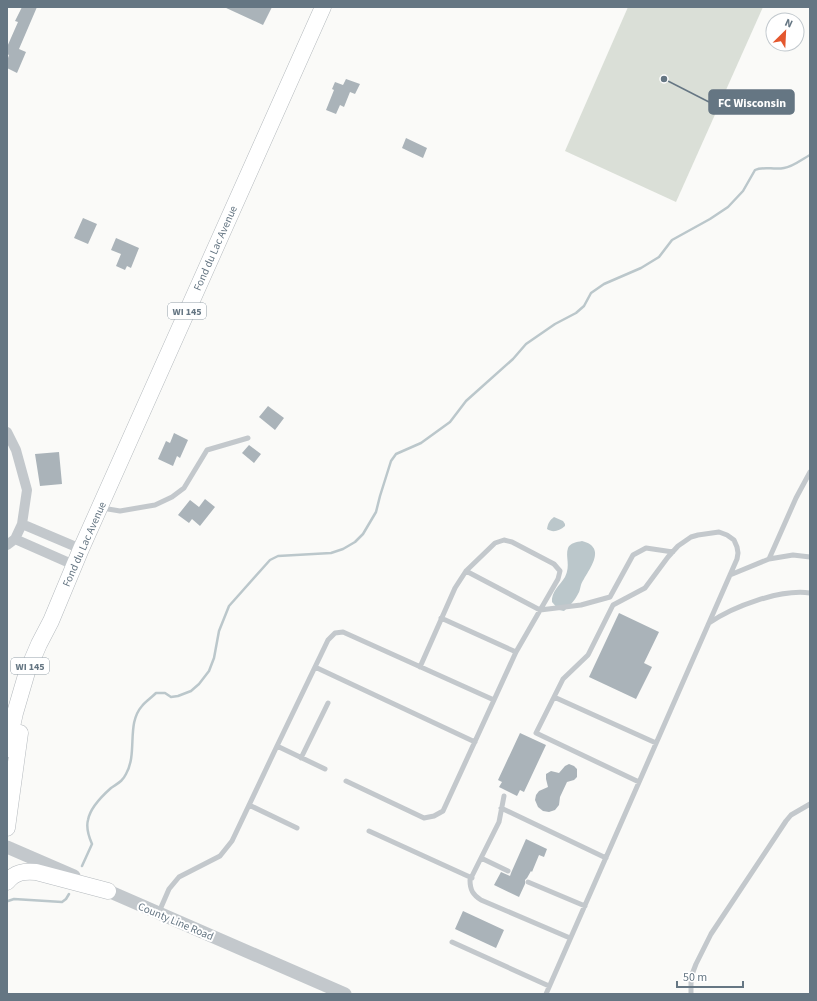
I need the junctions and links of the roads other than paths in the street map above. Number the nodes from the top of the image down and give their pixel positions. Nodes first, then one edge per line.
1 (323, 7) edge
2 (7, 432) edge
3 (248, 438) dead end
4 (810, 472) edge
5 (99, 508) junction
6 (22, 524) junction
7 (11, 542) edge
8 (81, 549) junction
9 (673, 552) junction
10 (810, 557) edge
11 (769, 559) junction
12 (74, 565) junction
13 (466, 571) junction
14 (730, 575) junction
15 (810, 594) edge
16 (540, 610) junction
17 (441, 618) junction
18 (51, 621) junction
19 (708, 623) junction
20 (516, 652) junction
21 (420, 667) junction
22 (315, 668) junction
23 (554, 697) junction
24 (494, 700) junction
25 (328, 703) dead end
26 (475, 742) junction
27 (656, 743) junction
28 (277, 746) junction
29 (7, 749) edge
30 (301, 758) junction
31 (325, 769) dead end
32 (346, 781) dead end
33 (639, 782) junction
34 (504, 796) dead end
35 (810, 804) edge
36 (249, 805) junction
37 (501, 808) junction
38 (7, 828) edge
39 (297, 828) dead end
40 (369, 830) dead end
41 (7, 847) edge
42 (481, 858) junction
43 (606, 858) junction
44 (508, 871) dead end
45 (472, 878) junction
46 (7, 882) edge
47 (528, 882) dead end
48 (108, 891) junction
49 (585, 906) junction
50 (158, 913) junction
51 (570, 938) junction
52 (452, 942) dead end
53 (549, 986) junction
54 (345, 994) edge
55 (546, 994) edge
56 (690, 994) edge

1 - 5 main road, Fond du Lac Avenue / WI 145
2 - 6 street
3 - 5 lane
4 - 11 lane
5 - 8 main road, Fond du Lac Avenue / WI 145
6 - 7 street
6 - 8 street
7 - 12 street
8 - 12 main road, Fond du Lac Avenue / WI 145
9 - 14 lane
9 - 16 lane
9 - 23 lane
10 - 11 lane
11 - 14 lane
12 - 18 main road, Fond du Lac Avenue / WI 145
13 - 16 lane
13 - 16 lane
13 - 17 lane
14 - 19 lane
15 - 19 lane
16 - 20 lane
17 - 20 lane
17 - 21 lane
18 - 29 main road, Fond du Lac Avenue / WI 145
18 - 38 main road, Fond du Lac Avenue / WI 145
19 - 27 lane
20 - 24 lane
21 - 22 lane
21 - 24 lane
22 - 26 lane
22 - 28 lane
23 - 27 lane
23 - 33 lane
24 - 26 lane
25 - 30 lane
26 - 32 lane
27 - 33 lane
28 - 30 lane
28 - 36 lane
30 - 31 lane
33 - 43 lane
34 - 37 lane
35 - 56 lane
36 - 39 lane
36 - 50 lane
37 - 42 lane
37 - 43 lane
40 - 45 lane
41 - 48 street, County Line Road
42 - 44 lane
42 - 45 lane
43 - 49 lane
45 - 51 lane
46 - 48 main road
47 - 49 lane
48 - 50 street, County Line Road
49 - 51 lane
50 - 54 street, County Line Road
51 - 53 lane
52 - 53 lane
53 - 55 lane

